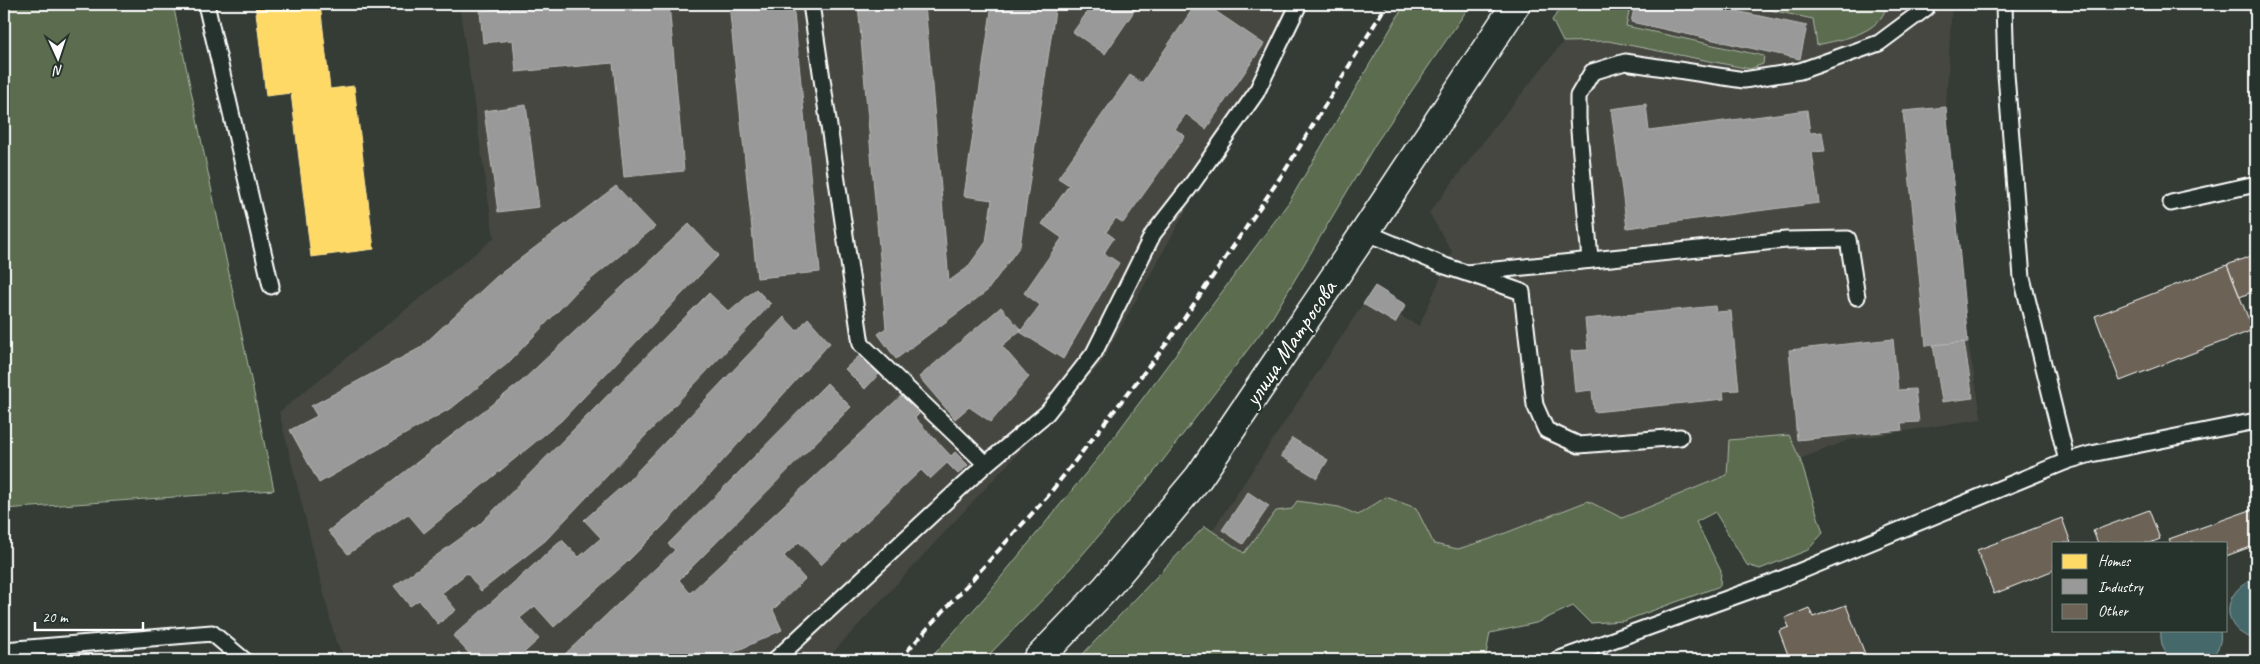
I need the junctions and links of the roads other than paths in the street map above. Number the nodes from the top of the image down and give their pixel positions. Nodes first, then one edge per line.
1 (206, 4) edge
2 (811, 4) edge
3 (1299, 4) edge
4 (1516, 4) edge
5 (2004, 4) edge
6 (1926, 8) dead end
7 (2256, 184) edge
8 (2171, 203) dead end
9 (1366, 232) junction
10 (1590, 260) junction
11 (1466, 273) junction
12 (272, 286) dead end
13 (1856, 297) dead end
14 (2256, 421) edge
15 (1680, 437) dead end
16 (2067, 462) junction
17 (986, 464) junction
18 (4, 650) edge
19 (244, 660) edge
20 (775, 660) edge
21 (1037, 660) edge
22 (1557, 660) edge

1 - 12 lane
2 - 17 lane
3 - 17 lane
4 - 9 main road, улица Матросова
5 - 16 lane
6 - 10 lane
7 - 8 lane
9 - 11 lane
9 - 21 main road, улица Матросова
10 - 11 lane
10 - 13 lane
11 - 15 lane
14 - 16 lane
16 - 22 lane
17 - 20 lane
18 - 19 lane

